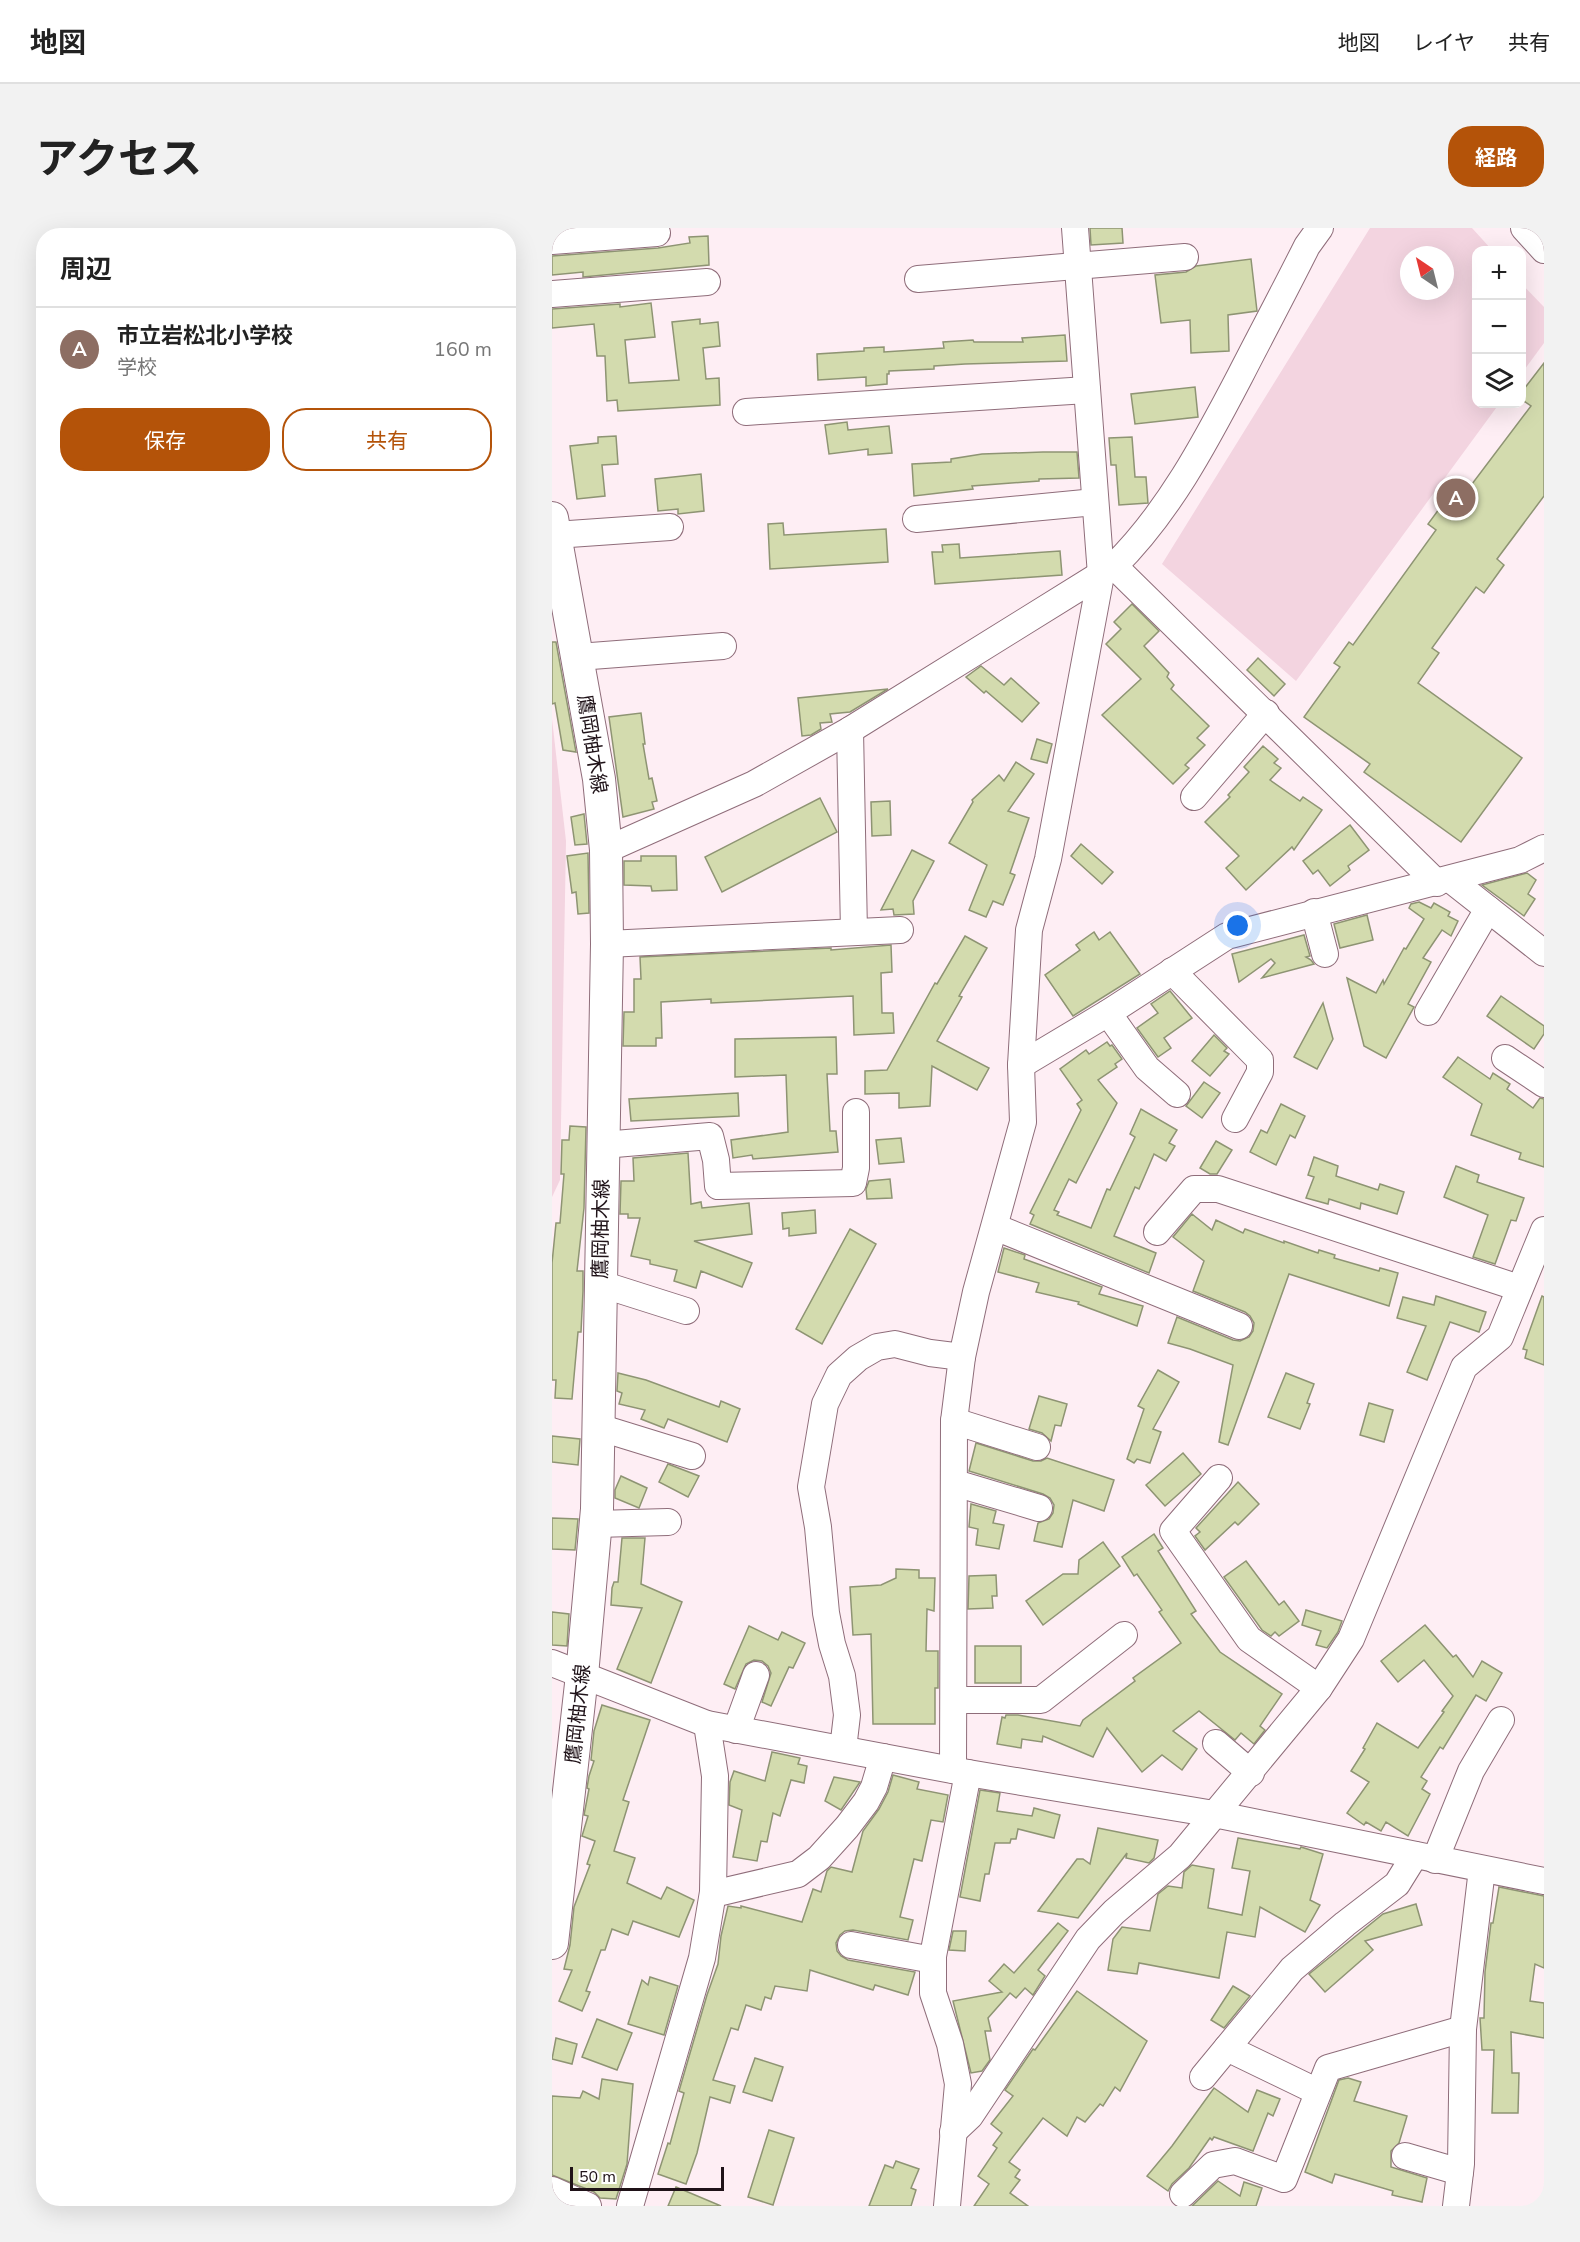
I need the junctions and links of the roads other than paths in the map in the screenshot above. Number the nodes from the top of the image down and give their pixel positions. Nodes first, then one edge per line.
1 (1075, 228) edge
2 (1320, 228) edge
3 (1524, 228) edge
4 (657, 233) dead end
5 (552, 241) edge
6 (1544, 250) edge
7 (1185, 257) dead end
8 (1078, 267) junction
9 (918, 279) dead end
10 (707, 282) dead end
11 (552, 294) edge
12 (1087, 390) junction
13 (746, 412) dead end
14 (1095, 502) junction
15 (916, 519) dead end
16 (554, 526) edge
17 (670, 527) dead end
18 (1107, 571) junction
19 (723, 646) dead end
20 (578, 657) junction
21 (1266, 713) junction
22 (850, 730) junction
23 (1194, 797) dead end
24 (1544, 848) edge
25 (606, 850) junction
26 (1443, 881) junction
27 (1488, 909) junction
28 (1314, 912) junction
29 (900, 930) dead end
30 (854, 932) junction
31 (606, 944) junction
32 (1544, 953) edge
33 (1325, 954) dead end
34 (1172, 970) junction
35 (1428, 1012) dead end
36 (1108, 1013) junction
37 (1505, 1058) dead end
38 (1021, 1065) junction
39 (1544, 1084) edge
40 (1177, 1094) dead end
41 (856, 1112) dead end
42 (1235, 1119) dead end
43 (603, 1145) junction
44 (995, 1227) junction
45 (1544, 1230) edge
46 (1157, 1232) dead end
47 (601, 1284) junction
48 (1519, 1288) junction
49 (686, 1311) dead end
50 (1239, 1326) dead end
51 (962, 1357) junction
52 (954, 1421) junction
53 (598, 1427) junction
54 (1037, 1447) dead end
55 (692, 1456) dead end
56 (1219, 1478) dead end
57 (955, 1484) junction
58 (1039, 1508) dead end
59 (668, 1522) dead end
60 (596, 1524) junction
61 (1124, 1635) dead end
62 (552, 1664) edge
63 (582, 1675) junction
64 (756, 1676) dead end
65 (1319, 1688) junction
66 (954, 1700) junction
67 (1501, 1720) dead end
68 (707, 1724) junction
69 (736, 1730) junction
70 (1216, 1743) dead end
71 (843, 1749) junction
72 (883, 1757) junction
73 (961, 1771) junction
74 (1251, 1773) junction
75 (1214, 1814) junction
76 (1425, 1858) junction
77 (1482, 1869) junction
78 (1544, 1881) edge
79 (713, 1894) junction
80 (552, 1943) edge
81 (851, 1945) dead end
82 (933, 1960) junction
83 (1463, 2029) junction
84 (1227, 2048) junction
85 (1203, 2077) dead end
86 (1318, 2092) junction
87 (953, 2132) junction
88 (1405, 2156) dead end
89 (1460, 2172) junction
90 (552, 2190) edge
91 (1183, 2194) dead end
92 (588, 2206) edge
93 (630, 2206) edge
94 (946, 2206) edge
95 (1456, 2206) edge

1 - 8 street
2 - 18 street
3 - 6 street
4 - 5 street
7 - 8 street
8 - 9 street
8 - 12 street
10 - 11 street
12 - 13 street
12 - 14 street
14 - 15 street
14 - 18 street
16 - 17 street
16 - 20 main road, 鷹岡柚木線
18 - 21 street
18 - 22 street
18 - 38 street
19 - 20 street
20 - 25 main road, 鷹岡柚木線
21 - 23 street
21 - 26 street
22 - 25 street
22 - 30 street
24 - 26 street
25 - 31 main road, 鷹岡柚木線
26 - 27 street
26 - 28 street
27 - 32 street
27 - 35 street
28 - 33 street
28 - 34 street
29 - 30 street
30 - 31 street
31 - 43 main road, 鷹岡柚木線
34 - 36 street
34 - 42 street
36 - 38 street
36 - 40 street
37 - 39 street
38 - 44 street
41 - 43 street
43 - 47 main road, 鷹岡柚木線
44 - 50 street
44 - 51 street
45 - 48 street
46 - 48 street
47 - 49 street
47 - 53 main road, 鷹岡柚木線
48 - 65 street
51 - 52 street
51 - 71 street
52 - 54 street
52 - 57 street
53 - 55 street
53 - 60 main road, 鷹岡柚木線
56 - 65 street
57 - 58 street
57 - 66 street
59 - 60 street
60 - 63 main road, 鷹岡柚木線
61 - 66 street
62 - 63 street
63 - 68 street
63 - 80 main road, 鷹岡柚木線
64 - 69 street
65 - 74 street
66 - 73 street
67 - 76 street
68 - 69 street
68 - 79 street
69 - 71 street
70 - 74 street
71 - 72 street
72 - 73 street
72 - 79 street
73 - 75 street
73 - 82 street
74 - 75 street
75 - 76 street
75 - 87 street
76 - 77 street
76 - 84 street
77 - 78 street
77 - 83 street
79 - 93 street
81 - 82 street
82 - 87 street
83 - 86 street
83 - 89 street
84 - 85 street
84 - 86 street
86 - 91 street
87 - 94 street
88 - 89 street
89 - 95 street
90 - 92 street

